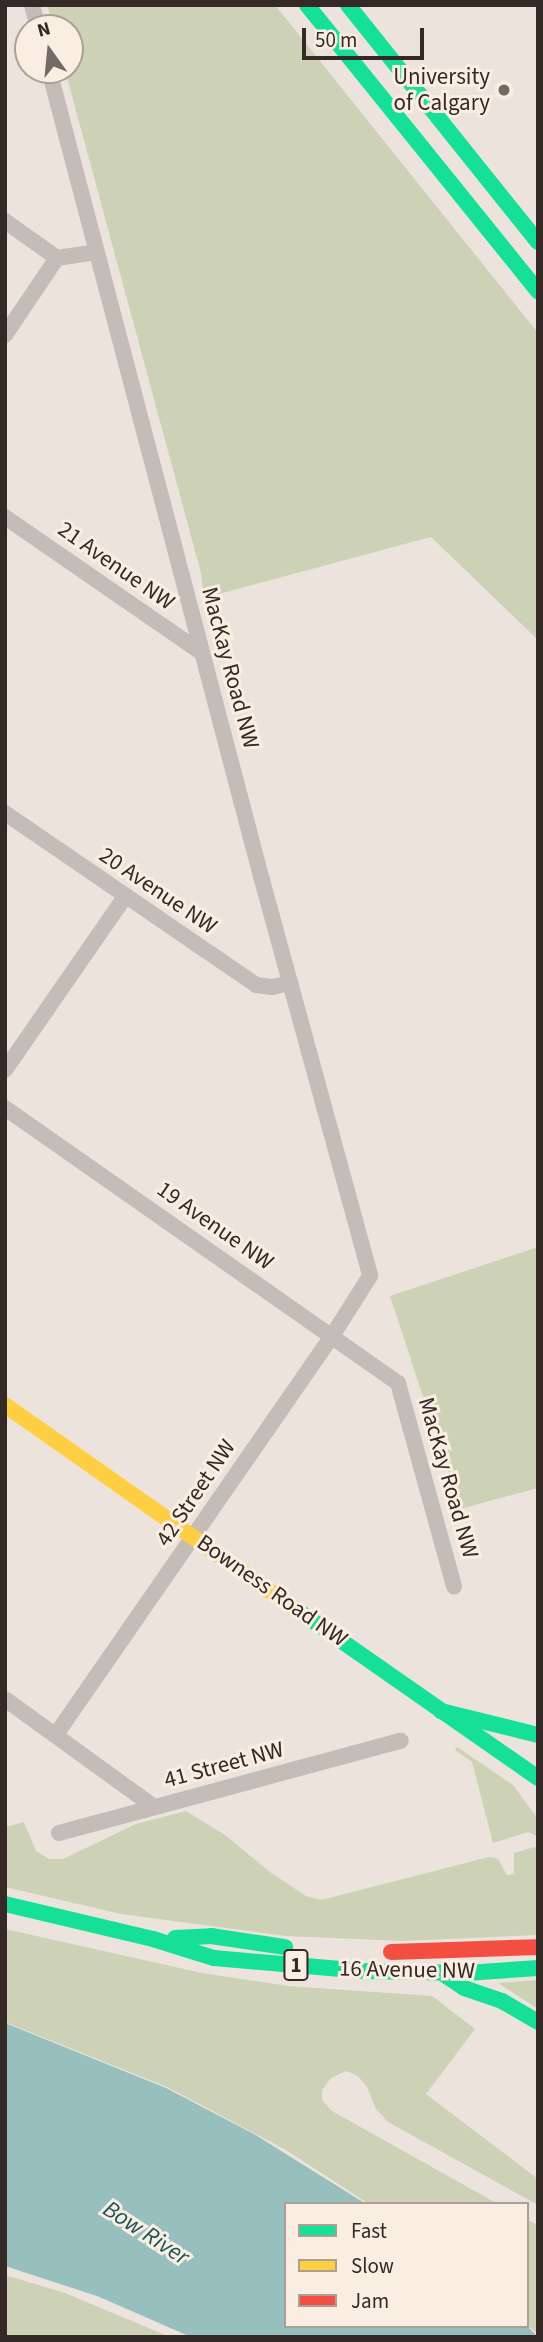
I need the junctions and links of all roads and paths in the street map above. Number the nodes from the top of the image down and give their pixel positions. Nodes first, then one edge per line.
1 (307, 5) edge
2 (348, 5) edge
3 (53, 84) edge
4 (5, 221) edge
5 (538, 242) edge
6 (97, 251) junction
7 (57, 258) junction
8 (538, 291) edge
9 (5, 335) edge
10 (5, 517) edge
11 (202, 653) junction
12 (5, 813) edge
13 (125, 897) junction
14 (291, 984) junction
15 (5, 1070) edge
16 (5, 1108) edge
17 (370, 1276) joint
18 (332, 1336) junction
19 (398, 1383) joint
20 (5, 1405) edge
21 (194, 1537) junction
22 (454, 1586) dead end
23 (5, 1699) edge
24 (441, 1710) junction
25 (56, 1734) junction
26 (538, 1735) edge
27 (401, 1741) dead end
28 (538, 1778) edge
29 (154, 1808) junction
30 (59, 1833) dead end
31 (5, 1904) edge
32 (153, 1939) junction
33 (538, 1947) edge
34 (306, 1949) dead end
35 (372, 1952) dead end
36 (538, 1968) edge
37 (442, 1973) junction
38 (538, 2022) edge

1 - 8 main road
2 - 5 main road
3 - 6 street, MacKay Road NW
4 - 7 street
6 - 7 street
6 - 11 street, MacKay Road NW
7 - 9 street
10 - 11 street, 21 Avenue NW
11 - 14 street, MacKay Road NW
12 - 13 street, 20 Avenue NW
13 - 14 street, 20 Avenue NW
13 - 15 street
14 - 17 street, MacKay Road NW
16 - 18 street, 19 Avenue NW
17 - 18 street, 42 Street NW
18 - 19 street, 19 Avenue NW
18 - 21 street, 42 Street NW
19 - 22 street, MacKay Road NW
20 - 21 main road, Bowness Road NW
21 - 24 main road, Bowness Road NW
21 - 25 street, 42 Street NW
23 - 25 street
24 - 26 main road
24 - 28 main road, Bowness Road NW
25 - 29 street
27 - 29 street, 41 Street NW
29 - 30 street, 41 Street NW
31 - 32 main road, 16 Avenue NW / 1
32 - 34 main road, 16 Avenue NW / 1
32 - 37 main road, 16 Avenue NW / 1
33 - 35 main road, 16 Avenue NW
36 - 37 main road, 16 Avenue NW / 1
37 - 38 main road

